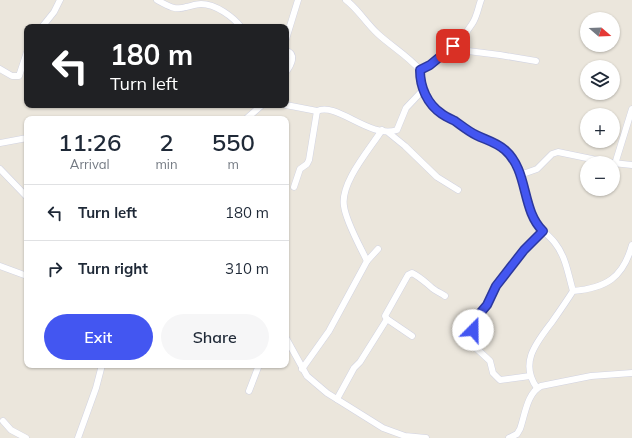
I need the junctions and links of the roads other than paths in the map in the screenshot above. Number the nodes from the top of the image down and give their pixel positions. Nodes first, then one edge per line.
1 (60, 0) edge
2 (157, 0) edge
3 (298, 0) edge
4 (346, 0) edge
5 (481, 0) edge
6 (201, 2) edge
7 (44, 24) edge
8 (239, 24) edge
9 (289, 29) edge
10 (453, 46) junction
11 (289, 52) edge
12 (24, 61) edge
13 (536, 61) dead end
14 (289, 66) edge
15 (0, 69) edge
16 (420, 70) junction
17 (423, 90) junction
18 (289, 105) edge
19 (259, 108) edge
20 (632, 109) edge
21 (317, 110) junction
22 (249, 116) edge
23 (382, 130) junction
24 (389, 133) junction
25 (24, 139) edge
26 (0, 144) edge
27 (616, 156) edge
28 (580, 157) edge
29 (620, 164) edge
30 (632, 165) edge
31 (0, 169) edge
32 (520, 175) junction
33 (294, 186) dead end
34 (458, 190) dead end
35 (24, 194) edge
36 (543, 231) junction
37 (632, 245) edge
38 (378, 249) dead end
39 (367, 261) junction
40 (0, 266) edge
41 (24, 275) edge
42 (573, 291) junction
43 (445, 296) dead end
44 (387, 319) junction
45 (412, 336) dead end
46 (289, 344) edge
47 (101, 368) edge
48 (258, 368) edge
49 (302, 369) junction
50 (632, 374) edge
51 (530, 376) junction
52 (537, 388) junction
53 (249, 391) dead end
54 (337, 399) junction
55 (3, 421) dead end
56 (26, 438) edge
57 (78, 438) edge
58 (426, 438) edge
59 (509, 438) edge

1 - 7 street
2 - 6 street
3 - 9 street
4 - 16 street
5 - 10 street
6 - 8 street
10 - 13 street
10 - 16 street
11 - 14 street
12 - 15 street
16 - 17 street
17 - 24 street
17 - 32 street
18 - 21 street
19 - 22 street
20 - 27 street
21 - 23 street
21 - 33 street
23 - 24 street
23 - 39 street
24 - 34 street
25 - 26 street
28 - 32 street
29 - 30 street
31 - 35 street
32 - 36 street
36 - 42 street
36 - 51 street
37 - 42 street
38 - 39 street
39 - 49 street
40 - 41 street
42 - 51 street
43 - 44 street
44 - 45 street
44 - 54 street
46 - 49 street
47 - 57 street
48 - 53 street
49 - 54 street
50 - 52 street
51 - 52 street
52 - 59 street
54 - 58 street
55 - 56 street

